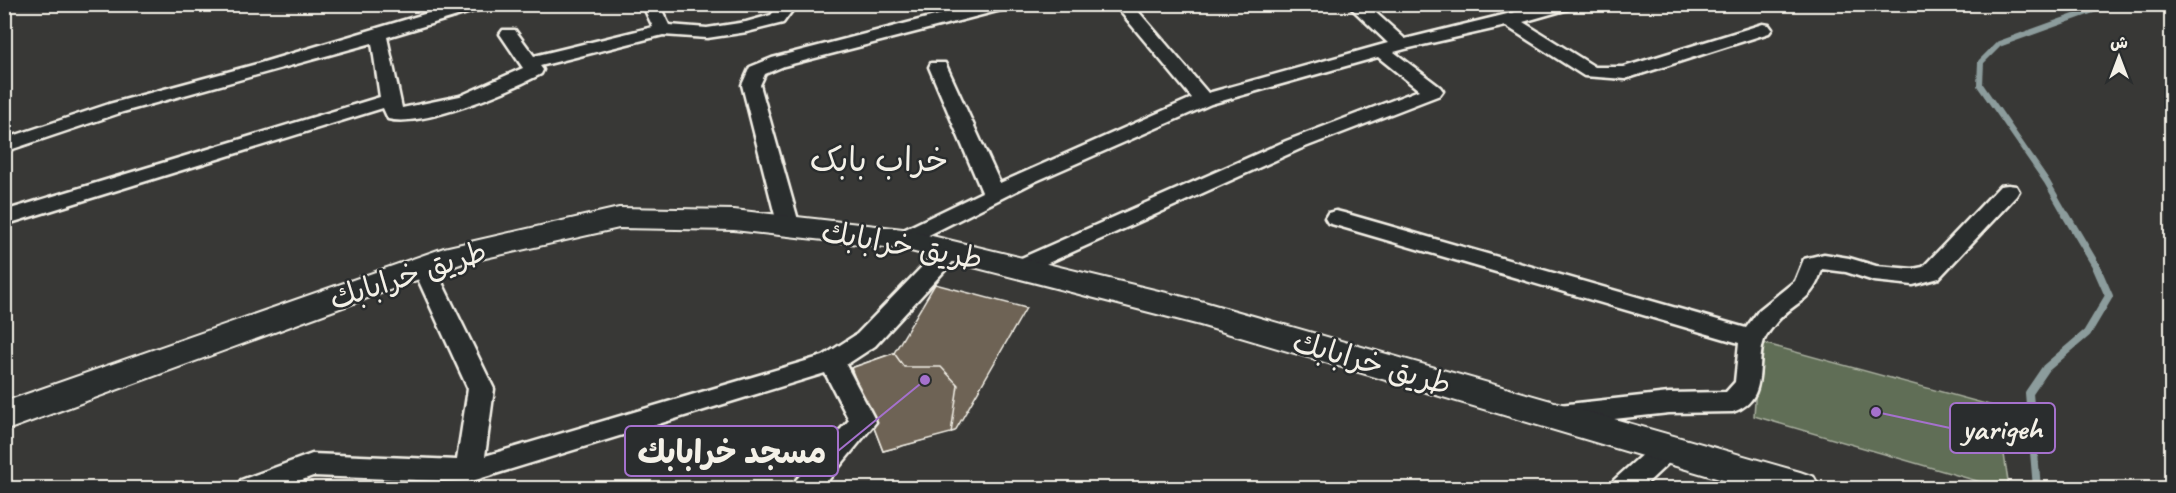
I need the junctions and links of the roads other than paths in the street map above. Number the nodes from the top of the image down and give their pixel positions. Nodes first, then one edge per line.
1 (478, 4) edge
2 (650, 4) edge
3 (789, 4) edge
4 (1004, 4) edge
5 (1122, 4) edge
6 (1355, 4) edge
7 (1566, 4) edge
8 (1509, 21) junction
9 (1763, 29) dead end
10 (663, 30) junction
11 (377, 34) junction
12 (509, 34) dead end
13 (1401, 45) junction
14 (1381, 51) junction
15 (529, 63) junction
16 (938, 67) dead end
17 (390, 100) junction
18 (1204, 100) junction
19 (4, 146) edge
20 (2008, 191) dead end
21 (994, 194) junction
22 (4, 218) edge
23 (1336, 218) dead end
24 (789, 226) junction
25 (903, 239) junction
26 (950, 251) junction
27 (423, 266) junction
28 (1018, 268) junction
29 (1752, 338) junction
30 (832, 362) junction
31 (1551, 416) junction
32 (4, 417) edge
33 (1666, 449) junction
34 (452, 476) edge
35 (251, 489) edge
36 (806, 489) edge
37 (1624, 489) edge
38 (1800, 489) edge

1 - 11 street
2 - 10 street
3 - 10 street
4 - 24 street
5 - 18 street
6 - 13 street
7 - 8 street
8 - 9 street
8 - 13 street
10 - 15 street
11 - 17 street
11 - 19 street
12 - 15 street
13 - 14 street
14 - 18 street
14 - 28 street
15 - 17 street
16 - 21 street
17 - 22 street
18 - 21 street
20 - 29 street
21 - 25 street
23 - 29 street
24 - 25 main road, طريق خرابابك
24 - 27 main road, طريق خرابابك
25 - 26 main road, طريق خرابابك
26 - 28 main road, طريق خرابابك
26 - 30 street
27 - 32 main road, طريق خرابابك
27 - 34 street
28 - 31 main road, طريق خرابابك
29 - 31 street
30 - 34 street
30 - 36 street
31 - 33 main road, طريق خرابابك
33 - 37 street
33 - 38 main road, طريق خرابابك
34 - 35 street

